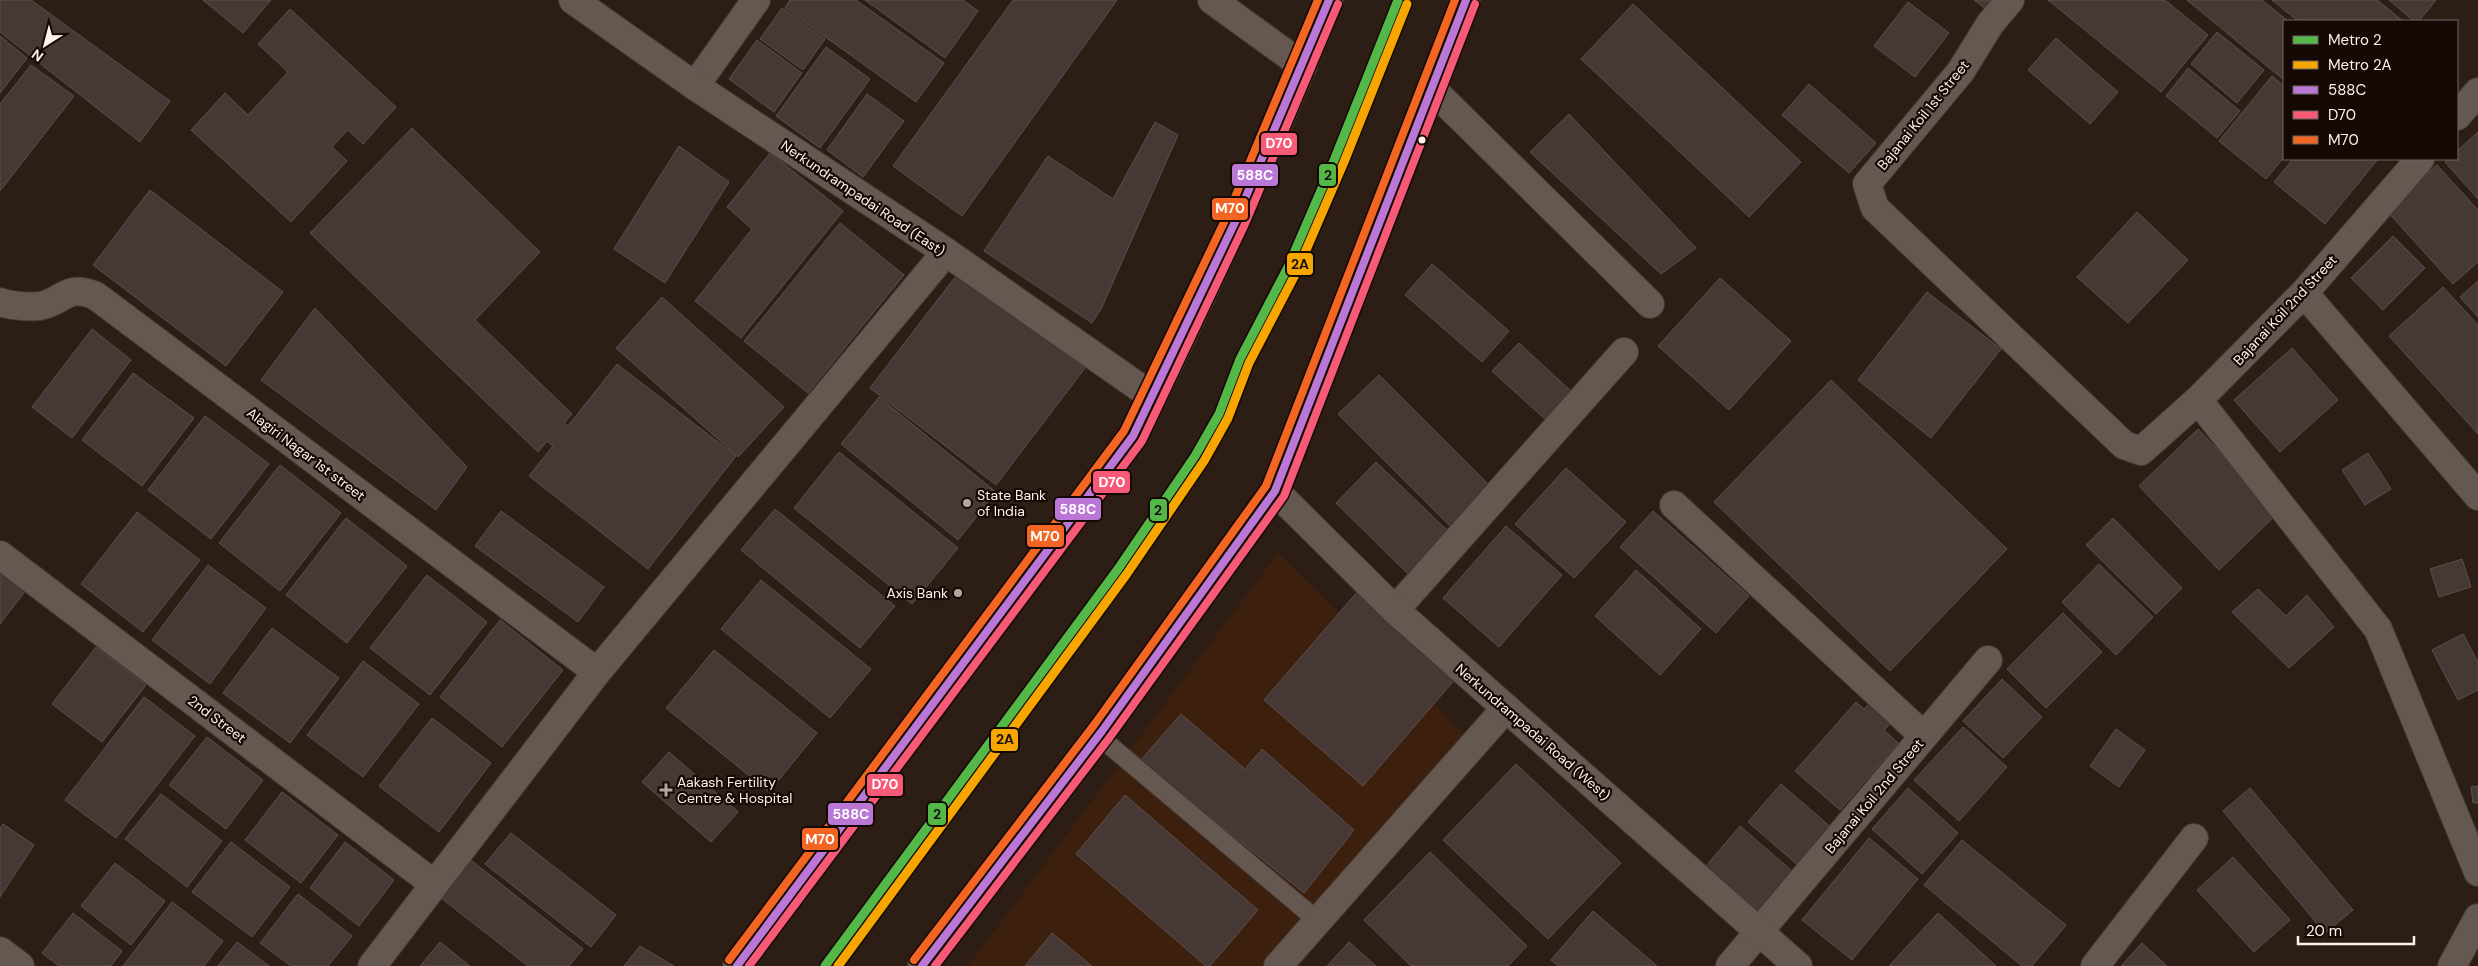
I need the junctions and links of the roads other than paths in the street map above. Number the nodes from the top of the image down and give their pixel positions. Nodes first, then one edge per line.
1 (573, 0) edge
2 (756, 0) edge
3 (1212, 0) edge
4 (1329, 0) edge
5 (1466, 0) edge
6 (2010, 0) edge
7 (1302, 66) junction
8 (695, 86) junction
9 (1432, 89) junction
10 (2478, 92) edge
11 (2458, 115) edge
12 (2419, 160) edge
13 (946, 252) junction
14 (2304, 293) junction
15 (0, 302) edge
16 (1650, 304) dead end
17 (1624, 352) dead end
18 (1153, 396) junction
19 (2198, 400) junction
20 (2141, 451) joint
21 (1276, 491) junction
22 (2478, 496) edge
23 (1674, 505) dead end
24 (0, 555) edge
25 (1395, 610) junction
26 (1988, 660) dead end
27 (597, 672) junction
28 (1506, 708) junction
29 (1102, 731) junction
30 (1924, 736) junction
31 (2194, 838) dead end
32 (2478, 872) edge
33 (434, 884) junction
34 (2478, 918) edge
35 (1318, 921) junction
36 (1760, 932) junction
37 (0, 951) edge
38 (20, 966) edge
39 (372, 966) edge
40 (737, 966) edge
41 (922, 966) edge
42 (1278, 966) edge
43 (1730, 966) edge
44 (1798, 966) edge
45 (2095, 966) edge
46 (2452, 966) edge

1 - 8 street, Nerkundrampadai Road (East)
2 - 8 street
3 - 7 street
4 - 7 main road
5 - 9 main road
6 - 20 street, Bajanai Koil 1st Street
7 - 18 main road
8 - 13 street, Nerkundrampadai Road (East)
9 - 16 street
9 - 21 main road
10 - 11 street
12 - 14 street, Bajanai Koil 2nd Street
13 - 18 street, Nerkundrampadai Road (East)
13 - 27 street
14 - 19 street, Bajanai Koil 2nd Street
14 - 22 street
15 - 27 street, Alagiri Nagar 1st street
17 - 25 street
18 - 40 main road
19 - 20 street, Bajanai Koil 2nd Street
19 - 32 street
21 - 25 street, Nerkundrampadai Road (West)
21 - 29 main road
23 - 30 street
24 - 33 street, 2nd Street
25 - 28 street, Nerkundrampadai Road (West)
26 - 30 street, Bajanai Koil 2nd Street
27 - 33 street
28 - 35 street
28 - 36 street, Nerkundrampadai Road (West)
29 - 35 lane
29 - 41 main road
30 - 36 street, Bajanai Koil 2nd Street
31 - 45 street
33 - 39 street
34 - 46 street
35 - 42 street
36 - 43 street, Bajanai Koil 2nd Street
36 - 44 street, Nerkundrampadai Road (West)
37 - 38 street

